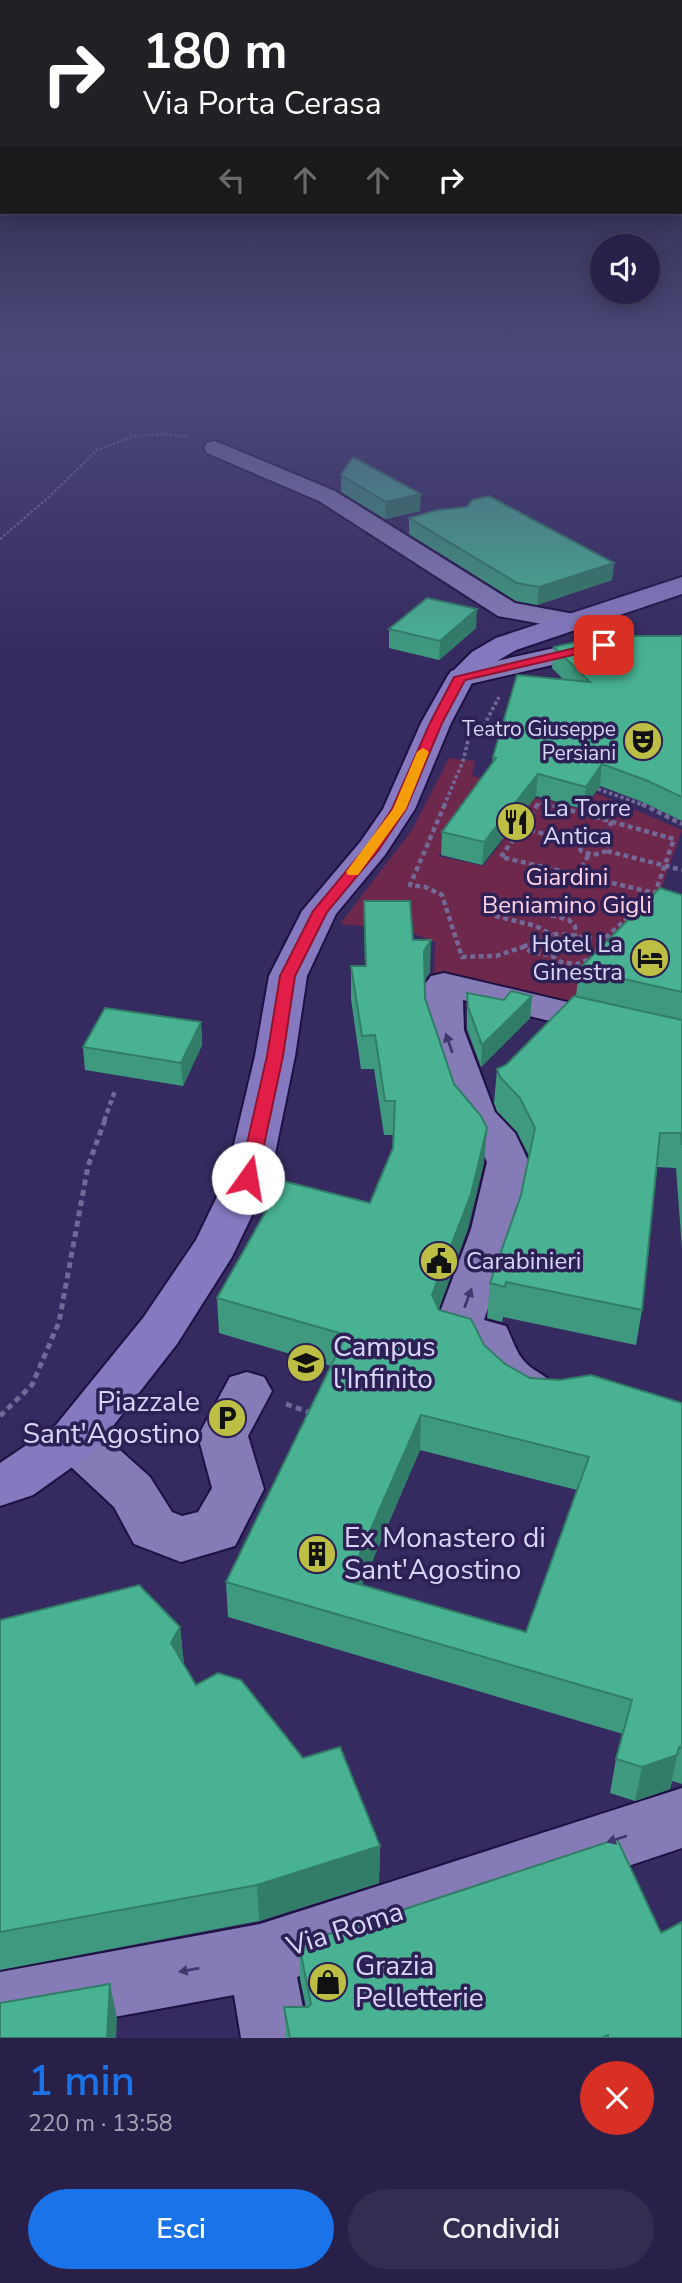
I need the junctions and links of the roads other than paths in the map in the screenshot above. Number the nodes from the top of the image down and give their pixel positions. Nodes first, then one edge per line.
1 (243, 460) edge
2 (414, 523) edge
3 (380, 531) junction
4 (682, 586) edge
5 (569, 621) junction
6 (682, 646) edge
7 (460, 677) junction
8 (682, 1041) edge
9 (574, 1390) edge
10 (247, 1391) road end
11 (74, 1439) junction
12 (0, 1485) edge
13 (682, 1818) edge
14 (260, 1957) junction
15 (0, 2005) edge
16 (275, 2038) edge

1 - 3 street
2 - 3 street
3 - 5 street
4 - 5 main road
5 - 7 main road
6 - 7 street
7 - 11 main road
9 -> 8 street
10 - 11 street
11 - 12 main road
13 -> 14 street, Via Roma
14 -> 15 street, Via Roma
14 - 16 street

